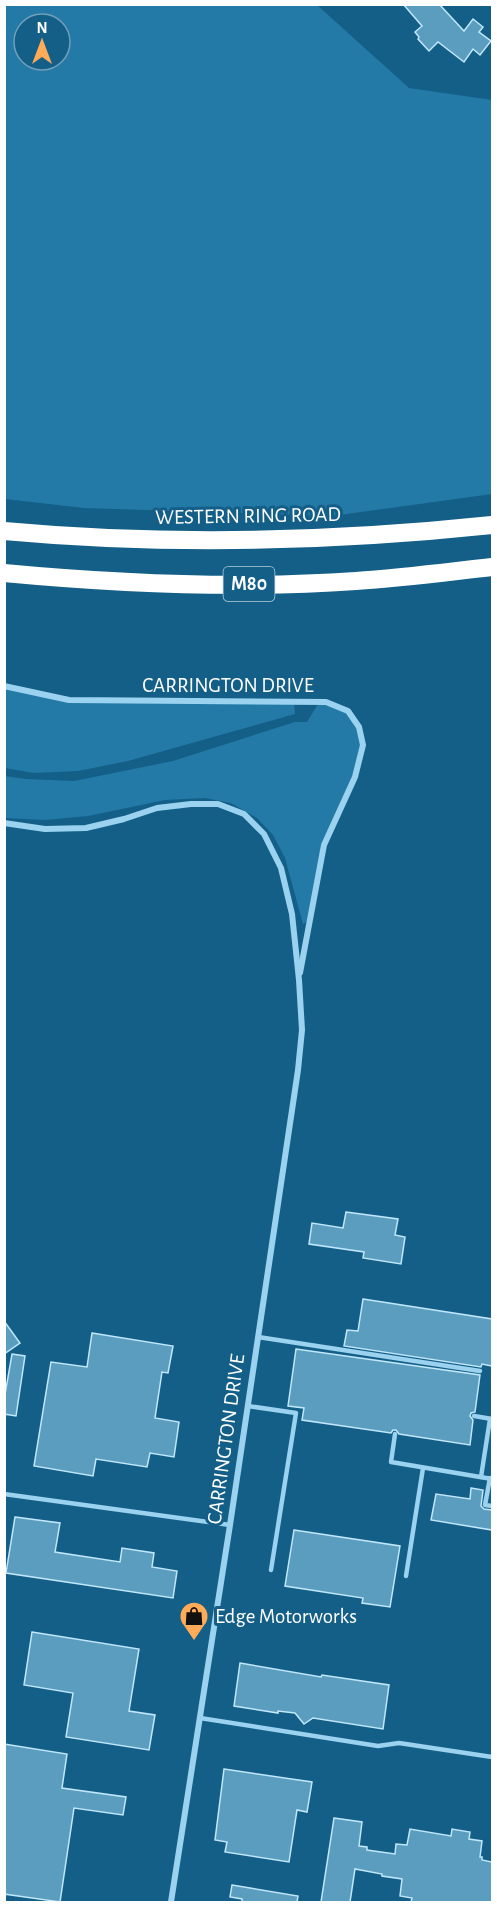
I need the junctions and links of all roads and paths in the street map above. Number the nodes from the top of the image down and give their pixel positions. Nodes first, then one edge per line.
1 (492, 525) edge
2 (4, 531) edge
3 (492, 567) edge
4 (4, 573) edge
5 (4, 686) edge
6 (4, 823) edge
7 (299, 980) junction
8 (258, 1337) junction
9 (480, 1371) dead end
10 (248, 1406) junction
11 (474, 1416) dead end
12 (491, 1419) edge
13 (396, 1434) dead end
14 (423, 1468) junction
15 (481, 1477) junction
16 (491, 1478) edge
17 (4, 1494) edge
18 (492, 1506) edge
19 (230, 1526) junction
20 (271, 1570) dead end
21 (406, 1576) dead end
22 (200, 1718) junction
23 (492, 1757) edge
24 (171, 1902) edge

1 - 2 highway, WESTERN RING ROAD / M80
3 - 4 highway, M80
5 - 7 street, CARRINGTON DRIVE
6 - 7 street, CARRINGTON DRIVE
7 - 8 street, CARRINGTON DRIVE
8 - 9 lane
8 - 10 street, CARRINGTON DRIVE
10 - 19 street, CARRINGTON DRIVE
10 - 20 lane
11 - 12 lane
12 - 15 lane
13 - 14 lane
14 - 15 lane
14 - 21 lane
15 - 16 lane
16 - 18 lane
17 - 19 lane
19 - 22 street, CARRINGTON DRIVE
22 - 23 lane
22 - 24 street, CARRINGTON DRIVE

